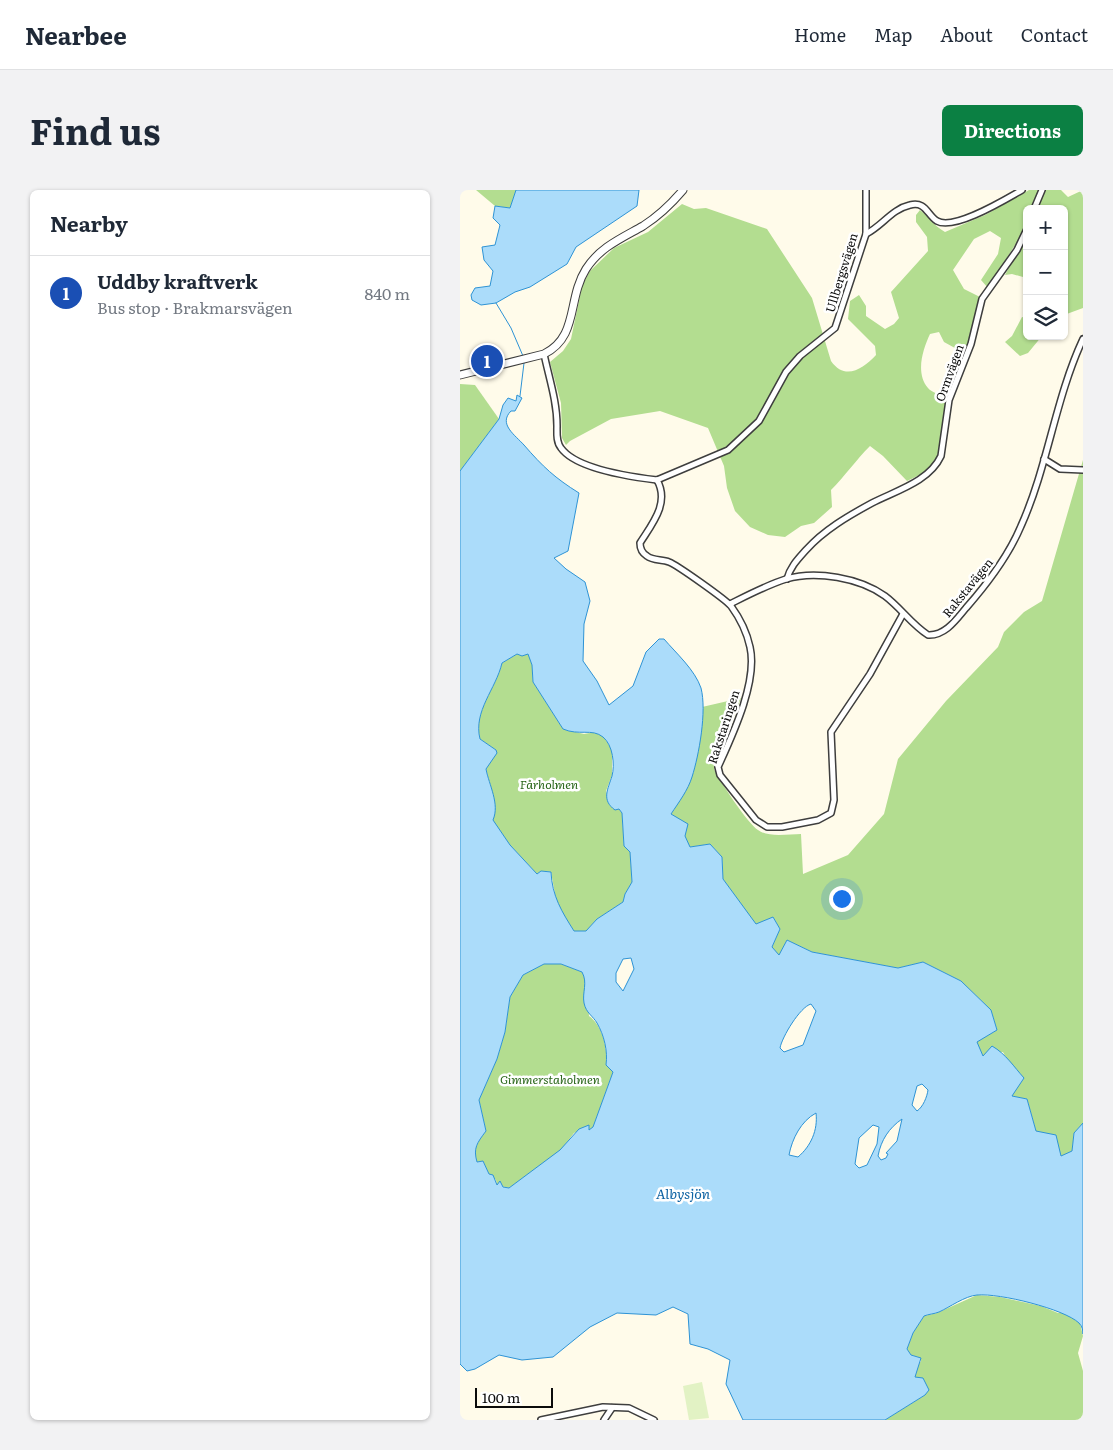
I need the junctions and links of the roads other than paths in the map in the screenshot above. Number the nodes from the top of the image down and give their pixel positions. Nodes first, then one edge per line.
1 (683, 190) edge
2 (866, 190) edge
3 (1022, 190) edge
4 (1042, 190) edge
5 (1036, 205) edge
6 (866, 234) junction
7 (1023, 237) edge
8 (1083, 339) edge
9 (544, 354) junction
10 (460, 375) edge
11 (1044, 459) junction
12 (1083, 470) edge
13 (657, 480) junction
14 (788, 579) junction
15 (730, 604) junction
16 (903, 614) junction
17 (612, 1408) junction
18 (541, 1420) edge
19 (604, 1420) edge
20 (654, 1420) edge

1 - 9 street
2 - 6 street, Ullbergsvägen
3 - 6 street
4 - 5 street
6 - 13 street, Ullbergsvägen
7 - 14 street, Ormvägen
8 - 11 street, Rakstavägen
9 - 10 street
9 - 13 street
11 - 12 street
11 - 16 street, Rakstavägen
13 - 15 street
14 - 15 street, Rakstavägen
14 - 16 street, Rakstavägen
15 - 16 street, Rakstaringen
17 - 18 street
17 - 19 street
17 - 20 street

